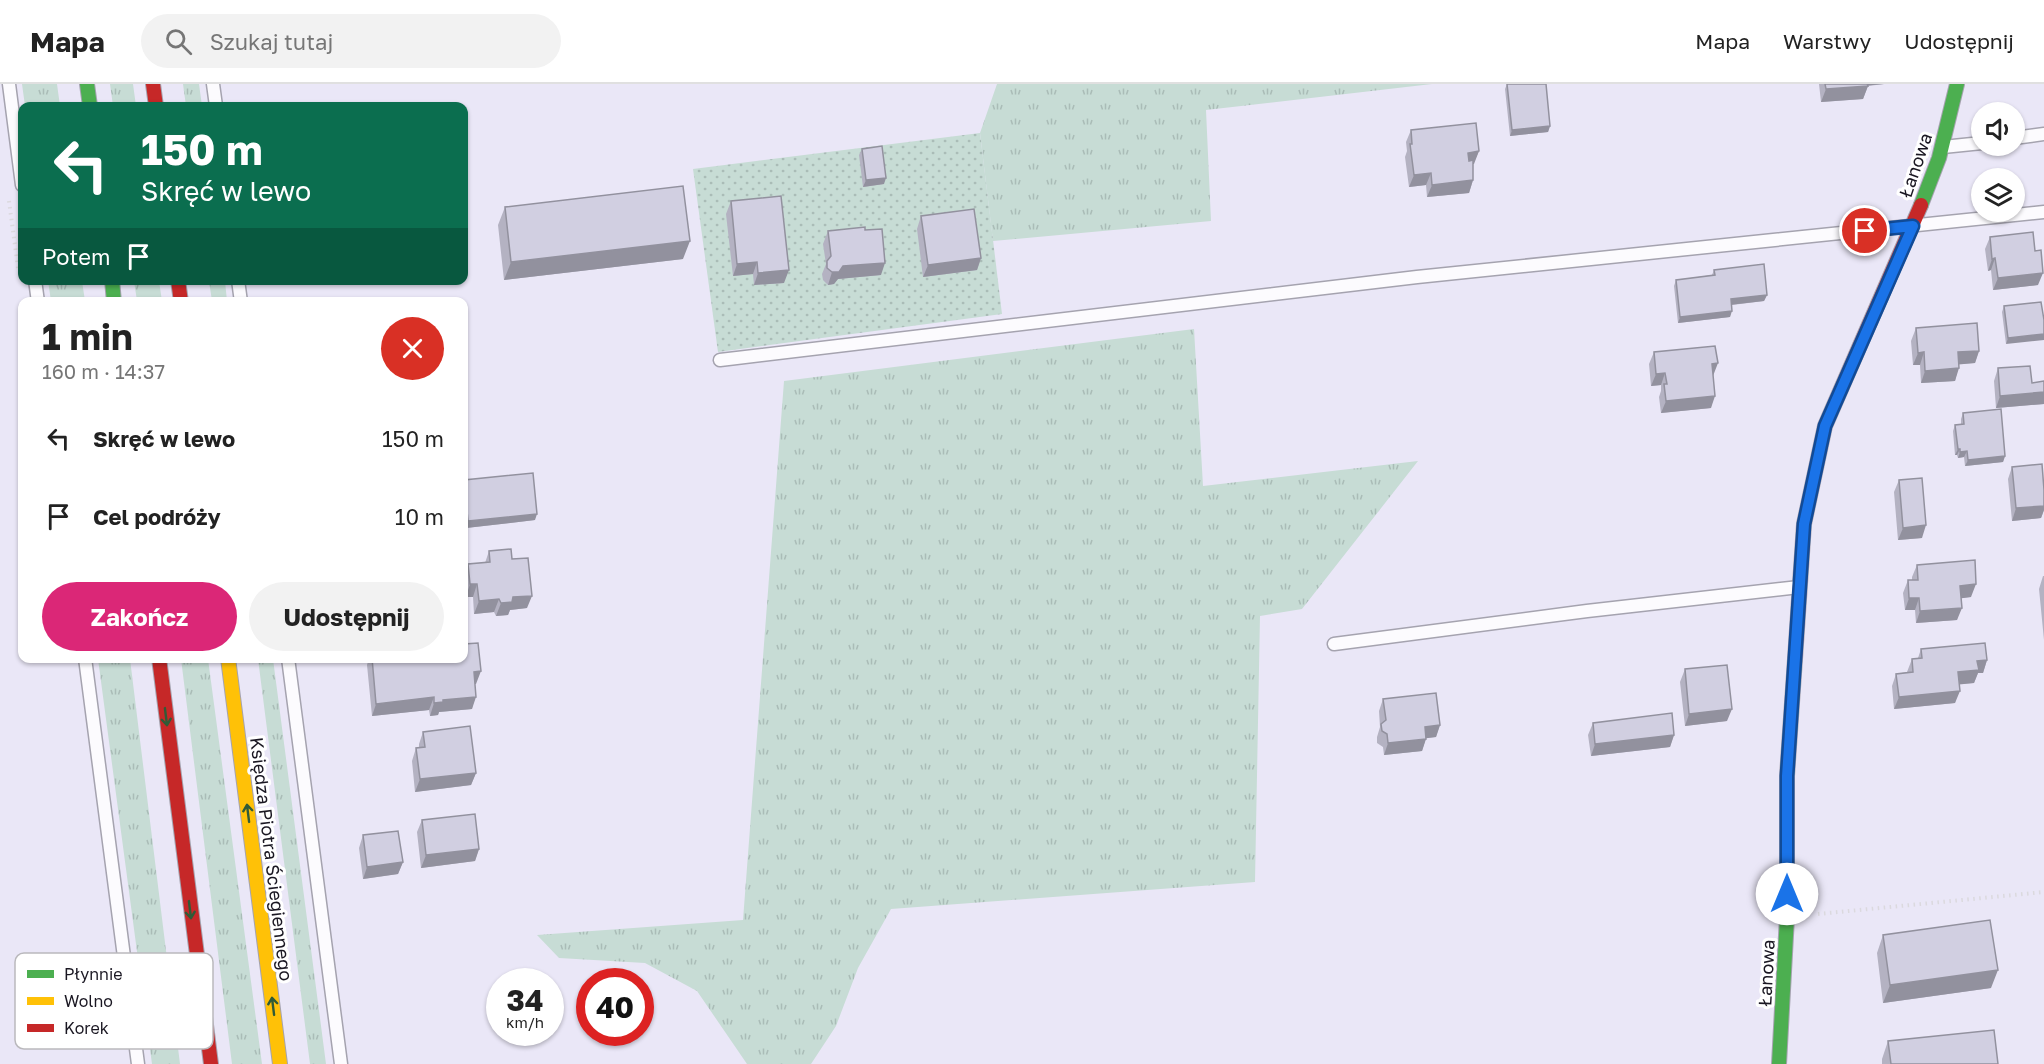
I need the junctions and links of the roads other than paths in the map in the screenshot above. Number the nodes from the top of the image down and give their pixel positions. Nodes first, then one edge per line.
1 (9, 84) edge
2 (87, 84) edge
3 (153, 84) edge
4 (213, 84) edge
5 (1957, 84) edge
6 (89, 102) edge
7 (155, 102) edge
8 (215, 102) edge
9 (2044, 135) edge
10 (2025, 137) edge
11 (1971, 144) edge
12 (1942, 147) junction
13 (18, 154) edge
14 (2044, 212) edge
15 (1913, 226) junction
16 (720, 360) dead end
17 (1800, 587) junction
18 (1335, 644) dead end
19 (86, 663) edge
20 (160, 663) edge
21 (229, 663) edge
22 (289, 663) edge
23 (124, 953) edge
24 (197, 953) edge
25 (136, 1049) edge
26 (209, 1049) edge
27 (138, 1064) edge
28 (211, 1064) edge
29 (280, 1064) edge
30 (341, 1064) edge
31 (1779, 1064) edge

1 - 13 lane
2 - 6 street
3 - 7 street
4 - 8 lane
5 - 12 street, Łanowa
9 - 10 lane
11 - 12 lane
12 - 15 street, Łanowa
14 - 15 lane
15 - 16 lane
15 - 17 street, Łanowa
17 - 18 lane
17 - 31 street, Łanowa
19 - 23 lane
20 -> 24 street
29 -> 21 street, Księdza Piotra Ściegiennego
22 - 30 lane
25 - 27 lane
26 -> 28 street

